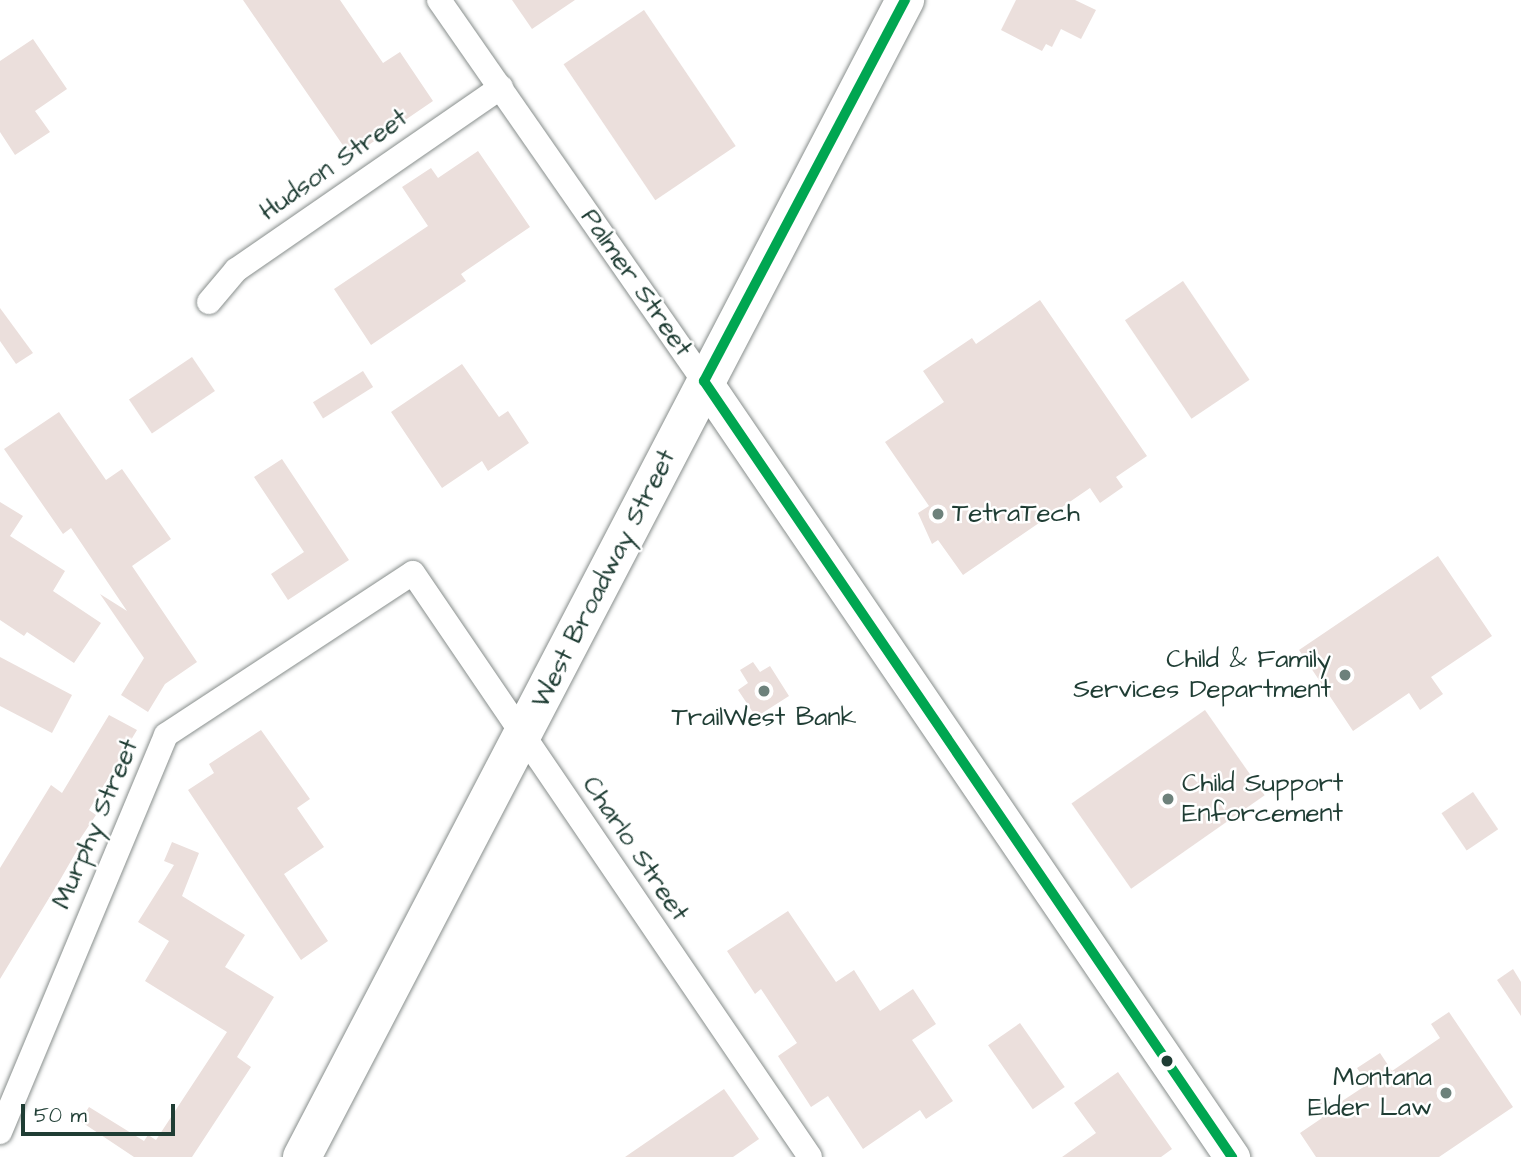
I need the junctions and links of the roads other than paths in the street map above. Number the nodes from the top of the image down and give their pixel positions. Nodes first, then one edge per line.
1 (439, 0) edge
2 (898, 2) edge
3 (501, 87) junction
4 (209, 302) dead end
5 (704, 381) junction
6 (413, 573) joint
7 (523, 738) junction
8 (0, 1132) edge
9 (302, 1157) edge
10 (810, 1157) edge
11 (1232, 1157) edge

1 - 3 street, Palmer Street
2 - 5 main road, West Broadway Street
3 - 4 street, Hudson Street
3 - 5 street, Palmer Street
5 - 7 main road, West Broadway Street
5 - 11 street, Palmer Street
6 - 7 street, Charlo Street
6 - 8 street, Murphy Street
7 - 9 main road, West Broadway Street
7 - 10 street, Charlo Street

